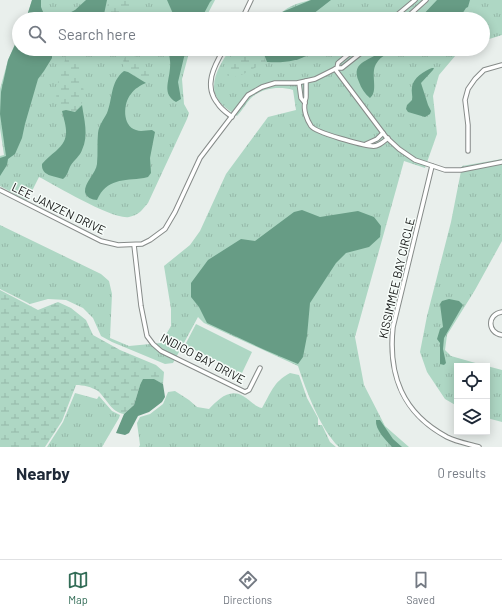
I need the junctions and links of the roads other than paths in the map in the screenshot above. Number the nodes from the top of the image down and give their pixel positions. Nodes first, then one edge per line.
1 (251, 0) edge
2 (415, 0) edge
3 (426, 0) edge
4 (245, 12) edge
5 (400, 12) edge
6 (413, 12) edge
7 (220, 56) edge
8 (347, 56) edge
9 (357, 56) edge
10 (502, 65) edge
11 (336, 68) junction
12 (306, 81) junction
13 (299, 83) junction
14 (305, 103) junction
15 (232, 117) junction
16 (383, 133) junction
17 (388, 138) junction
18 (366, 144) junction
19 (468, 150) dead end
20 (502, 162) edge
21 (432, 166) junction
22 (0, 190) edge
23 (134, 245) junction
24 (502, 306) edge
25 (502, 312) edge
26 (502, 335) edge
27 (260, 368) dead end
28 (479, 447) edge

1 - 4 street
2 - 5 street
3 - 6 street
7 - 15 street
8 - 11 street
9 - 11 street, LEE JANZEN DRIVE
10 - 19 street
11 - 12 street, LEE JANZEN DRIVE
11 - 16 street
12 - 13 street, LEE JANZEN DRIVE
12 - 14 street
13 - 14 street
13 - 15 street, LEE JANZEN DRIVE
14 - 18 street
15 - 23 street, LEE JANZEN DRIVE
16 - 17 street
16 - 18 street
17 - 18 street
17 - 21 street
20 - 21 street
21 - 28 street, KISSIMMEE BAY CIRCLE
22 - 23 street, LEE JANZEN DRIVE
23 - 27 street, INDIGO BAY DRIVE
24 - 25 street
25 - 26 street

